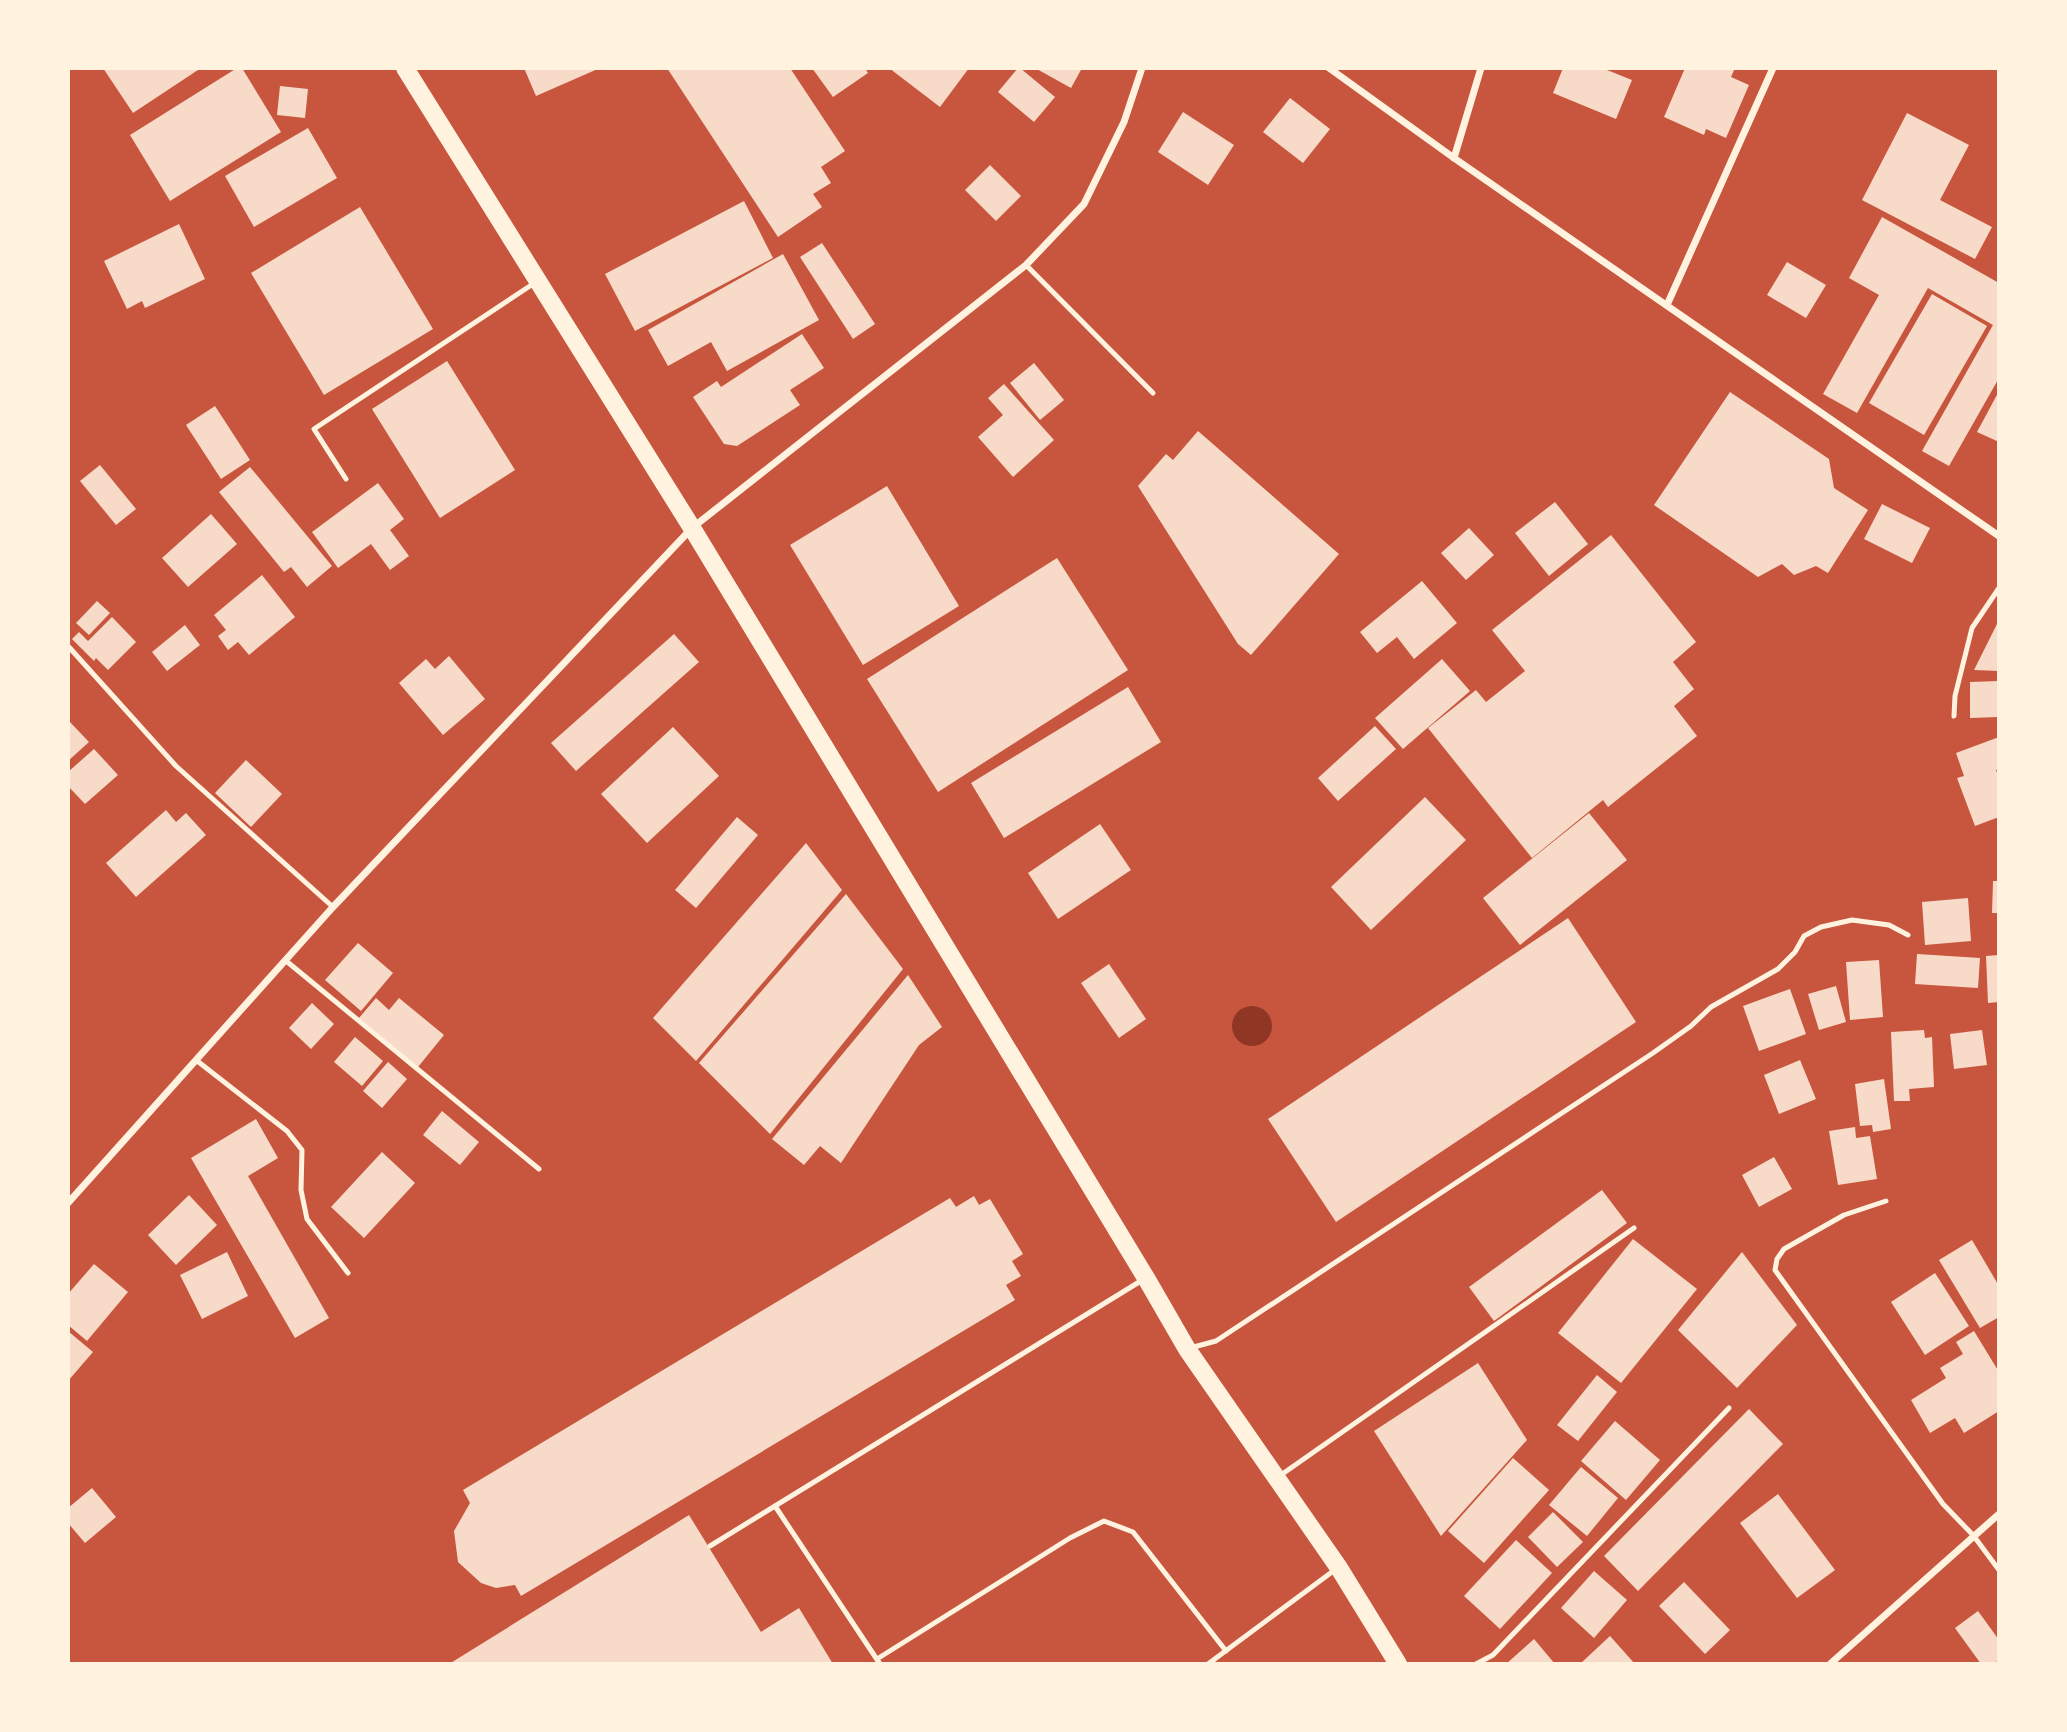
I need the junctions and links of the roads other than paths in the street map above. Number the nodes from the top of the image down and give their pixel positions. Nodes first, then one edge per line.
1 (405, 68) edge
2 (1142, 68) edge
3 (1329, 68) edge
4 (1481, 68) edge
5 (1773, 68) edge
6 (1454, 158) junction
7 (1026, 265) junction
8 (538, 280) junction
9 (1667, 305) junction
10 (1153, 393) dead end
11 (346, 479) dead end
12 (692, 528) junction
13 (1999, 536) edge
14 (1999, 588) edge
15 (68, 646) edge
16 (1954, 716) dead end
17 (333, 907) junction
18 (1908, 935) dead end
19 (285, 960) junction
20 (197, 1060) junction
21 (539, 1169) dead end
22 (1886, 1201) dead end
23 (68, 1203) edge
24 (1634, 1228) dead end
25 (348, 1273) dead end
26 (1146, 1278) junction
27 (1188, 1349) junction
28 (1729, 1408) dead end
29 (1276, 1478) junction
30 (775, 1506) junction
31 (1999, 1514) edge
32 (1973, 1535) junction
33 (709, 1546) dead end
34 (1339, 1568) junction
35 (1999, 1570) edge
36 (1226, 1651) junction
37 (878, 1661) edge
38 (1208, 1664) edge
39 (1398, 1664) edge
40 (1476, 1664) edge
41 (1830, 1664) edge

1 - 8 main road
2 - 7 street
3 - 6 street
4 - 6 street
5 - 9 street
6 - 9 street
7 - 10 lane
7 - 12 street
8 - 11 lane
8 - 12 main road
9 - 13 street
12 - 17 street
12 - 26 main road
14 - 16 lane
15 - 17 lane
17 - 19 street
18 - 27 lane
19 - 20 street
19 - 21 lane
20 - 23 street
20 - 25 lane
22 - 32 lane
24 - 29 lane
26 - 27 main road
26 - 30 lane
27 - 29 main road
28 - 40 lane
29 - 34 main road
30 - 33 lane
30 - 37 lane
31 - 32 street
32 - 35 lane
32 - 41 street
34 - 36 lane
34 - 39 main road
36 - 37 lane
36 - 38 lane

